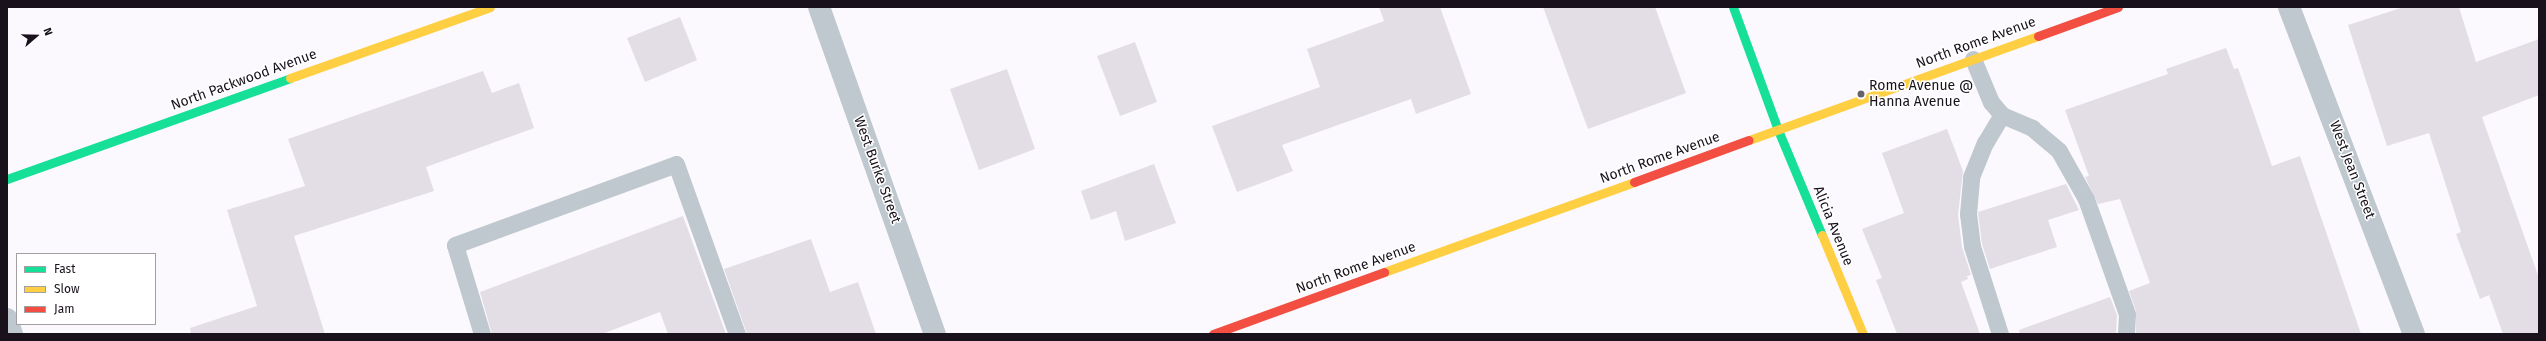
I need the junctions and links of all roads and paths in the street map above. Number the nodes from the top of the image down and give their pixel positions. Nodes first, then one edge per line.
1 (490, 7) edge
2 (819, 7) edge
3 (1733, 7) edge
4 (2118, 7) edge
5 (2289, 7) edge
6 (1974, 59) junction
7 (2002, 115) junction
8 (1778, 130) junction
9 (7, 179) edge
10 (7, 320) edge
11 (12, 334) edge
12 (482, 334) edge
13 (737, 334) edge
14 (935, 334) edge
15 (1213, 334) edge
16 (1863, 334) edge
17 (2000, 334) edge
18 (2126, 334) edge
19 (2414, 334) edge

1 - 9 street, North Packwood Avenue
2 - 14 street, West Burke Street
3 - 8 street, Alicia Avenue
4 - 6 street, North Rome Avenue
5 - 19 street, West Jean Street
6 - 7 lane
6 - 8 street, North Rome Avenue
7 - 17 lane
7 - 18 lane
8 - 15 street, North Rome Avenue
8 - 16 street, Alicia Avenue
10 - 11 street
12 - 13 lane

